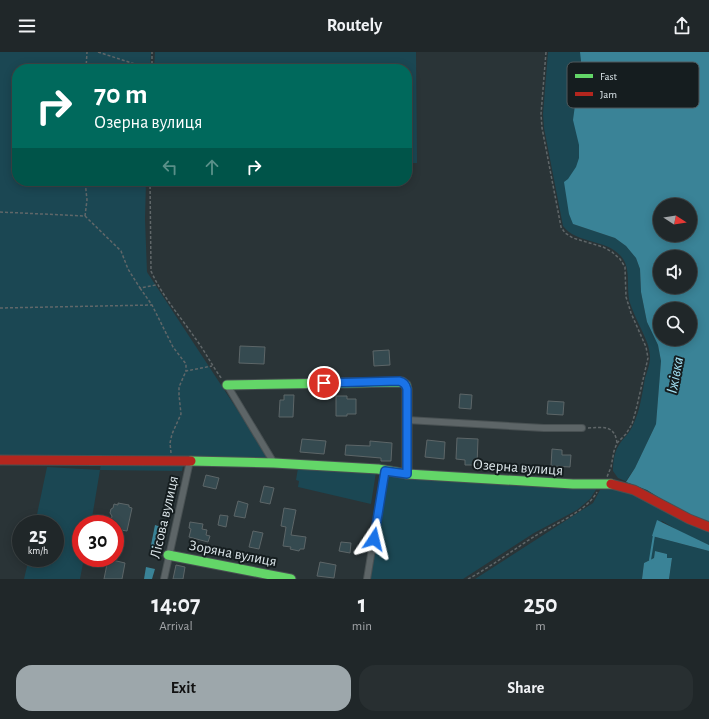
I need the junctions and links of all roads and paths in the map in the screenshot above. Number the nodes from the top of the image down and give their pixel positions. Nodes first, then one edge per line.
1 (87, 52) edge
2 (98, 52) edge
3 (152, 52) edge
4 (546, 52) edge
5 (86, 64) edge
6 (135, 64) edge
7 (151, 64) edge
8 (86, 186) edge
9 (150, 186) edge
10 (0, 212) edge
11 (85, 216) junction
12 (157, 285) junction
13 (140, 288) junction
14 (152, 305) junction
15 (0, 308) edge
16 (212, 366) junction
17 (186, 371) junction
18 (227, 385) junction
19 (407, 420) junction
20 (582, 428) joint
21 (617, 443) junction
22 (0, 460) edge
23 (171, 461) junction
24 (190, 461) junction
25 (274, 463) junction
26 (385, 471) junction
27 (407, 474) junction
28 (602, 484) junction
29 (709, 527) edge
30 (168, 555) junction
31 (164, 579) edge
32 (291, 579) edge
33 (367, 579) edge
34 (468, 579) edge

1 - 5 path
2 - 6 path
3 - 7 path
4 - 21 path
8 - 11 path
9 - 12 path
10 - 11 path
11 - 13 path
12 - 13 path
12 - 16 path
13 - 14 path
14 - 15 path
14 - 17 path
16 - 17 path
16 - 18 path
17 - 23 path
18 - 19 street
18 - 25 street
19 - 20 street
19 - 27 street
20 - 21 path
21 - 28 path
22 - 23 street, Озерна вулиця
23 - 24 street, Озерна вулиця
24 - 25 street, Озерна вулиця
24 - 30 street, Лісова вулиця
25 - 26 street, Озерна вулиця
26 - 27 street, Озерна вулиця
26 - 33 street
27 - 28 street, Озерна вулиця
28 - 29 street, Озерна вулиця
28 - 34 path
30 - 31 street, Лісова вулиця
30 - 32 street, Зоряна вулиця

